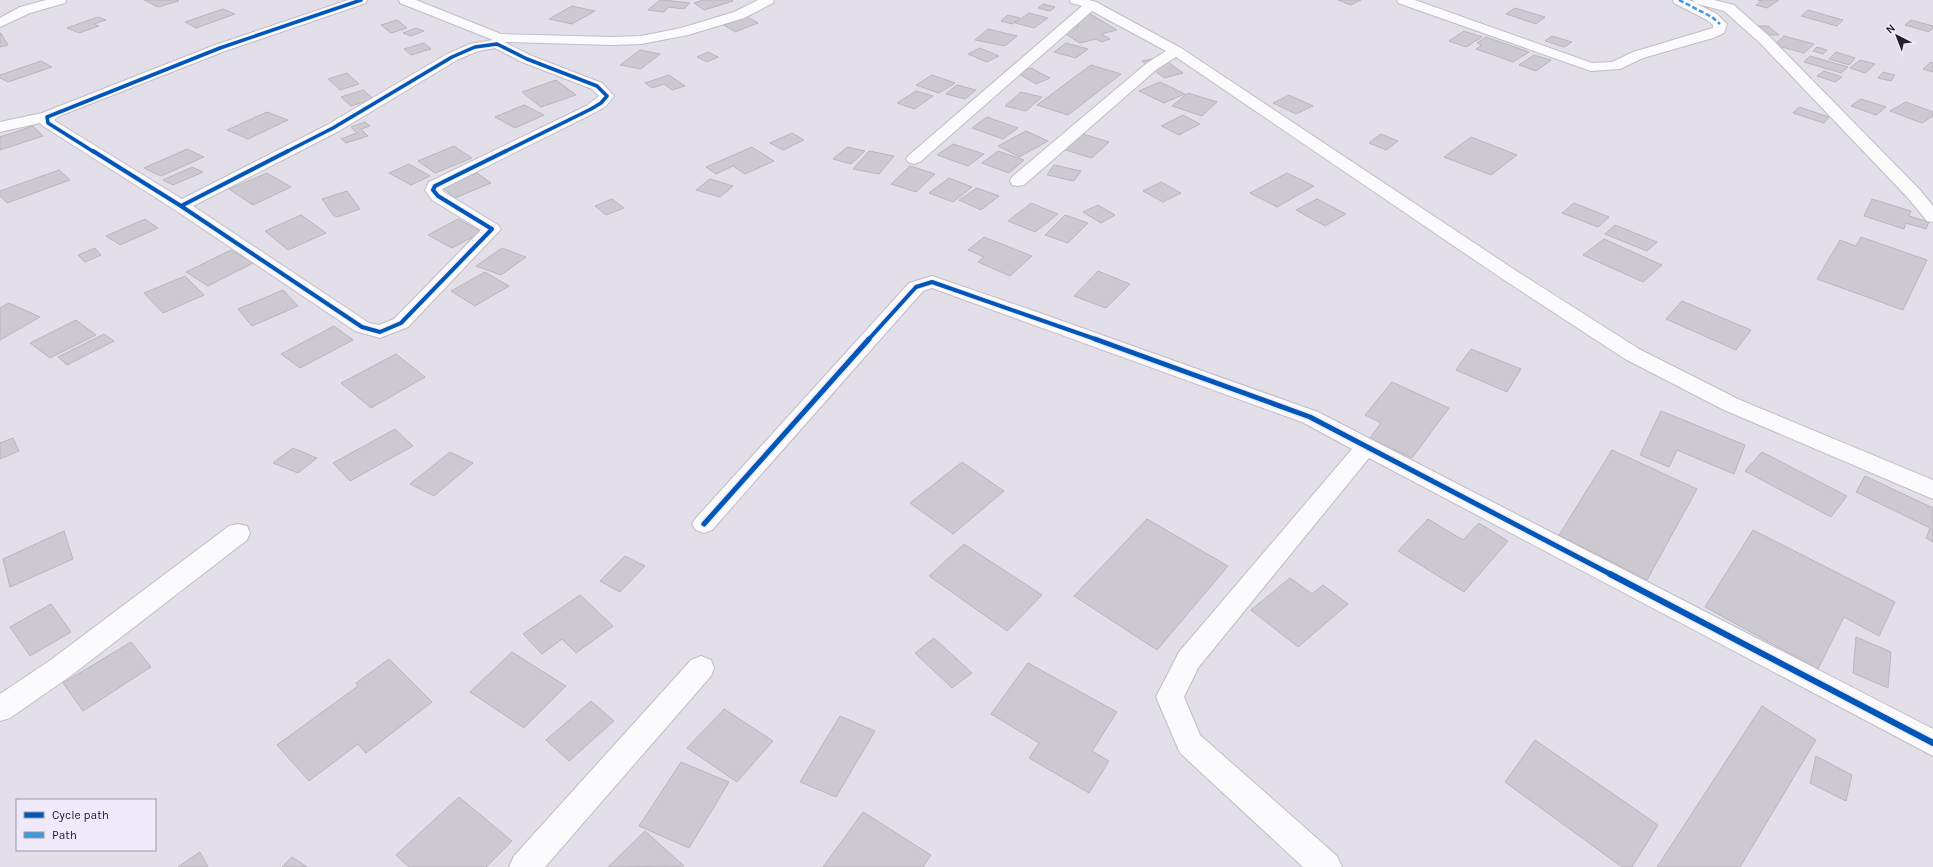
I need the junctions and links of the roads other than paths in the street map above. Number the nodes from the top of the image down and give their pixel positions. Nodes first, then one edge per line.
1 (60, 0) edge
2 (361, 0) edge
3 (405, 0) edge
4 (768, 0) edge
5 (1403, 0) edge
6 (1678, 0) edge
7 (1699, 0) edge
8 (1083, 2) edge
9 (0, 23) edge
10 (498, 41) junction
11 (1176, 51) junction
12 (47, 117) junction
13 (0, 127) edge
14 (914, 159) dead end
15 (1018, 180) dead end
16 (181, 206) junction
17 (1933, 217) edge
18 (1366, 446) junction
19 (1933, 490) edge
20 (704, 524) dead end
21 (238, 533) dead end
22 (701, 668) dead end
23 (0, 709) edge
24 (1933, 743) edge
25 (525, 867) edge
26 (1326, 867) edge

1 - 9 street
2 - 12 street
3 - 10 street
4 - 10 street
5 - 6 street
7 - 17 street
8 - 11 street
8 - 14 street
10 - 16 street
10 - 16 street
11 - 15 street
11 - 19 street
12 - 13 street
12 - 16 street
18 - 20 street
18 - 24 street
18 - 26 street
21 - 23 street
22 - 25 street

